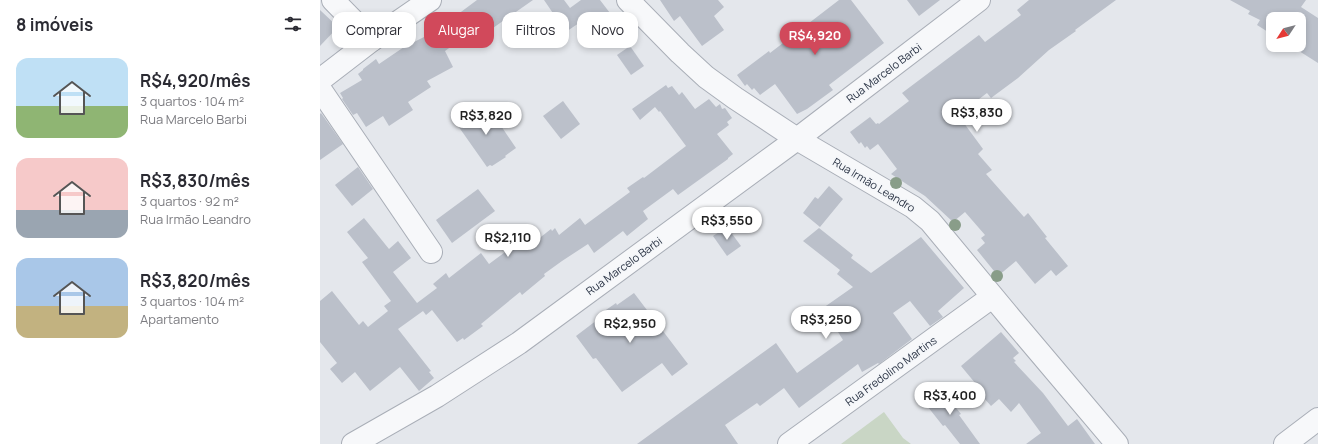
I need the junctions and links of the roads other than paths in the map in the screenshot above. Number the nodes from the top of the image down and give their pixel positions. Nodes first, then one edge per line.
1 (333, 0) edge
2 (430, 0) edge
3 (628, 0) edge
4 (979, 0) edge
5 (345, 12) edge
6 (413, 12) edge
7 (362, 48) edge
8 (320, 80) edge
9 (320, 89) edge
10 (797, 139) junction
11 (431, 252) dead end
12 (992, 297) junction
13 (1318, 419) edge
14 (353, 444) edge
15 (789, 444) edge
16 (1117, 444) edge
17 (1284, 444) edge

1 - 5 street
2 - 6 street
3 - 10 street, Rua Irmão Leandro
4 - 10 street, Rua Marcelo Barbi
7 - 8 street
9 - 11 street
10 - 12 street, Rua Irmão Leandro
10 - 14 street, Rua Marcelo Barbi
12 - 15 street, Rua Fredolino Martins
12 - 16 street, Rua Irmão Leandro
13 - 17 street

